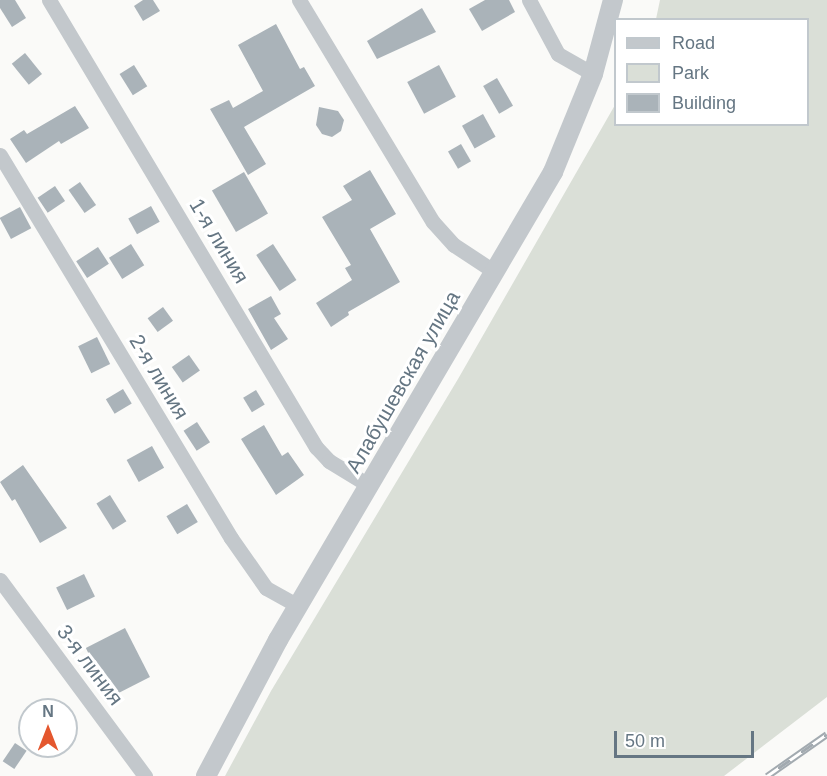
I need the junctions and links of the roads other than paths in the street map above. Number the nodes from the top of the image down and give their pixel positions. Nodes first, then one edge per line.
1 (49, 0) edge
2 (299, 0) edge
3 (529, 0) edge
4 (613, 0) edge
5 (593, 74) junction
6 (0, 154) edge
7 (495, 272) junction
8 (370, 486) junction
9 (0, 580) edge
10 (298, 606) junction
11 (145, 776) edge
12 (206, 776) edge

1 - 8 street, 1-я линия
2 - 7 street
3 - 5 street
4 - 5 street, Алабушевская улица
5 - 7 street, Алабушевская улица
6 - 10 street, 2-я линия
7 - 8 street, Алабушевская улица
8 - 10 street, Алабушевская улица
9 - 11 street, 3-я линия
10 - 12 street, Алабушевская улица

